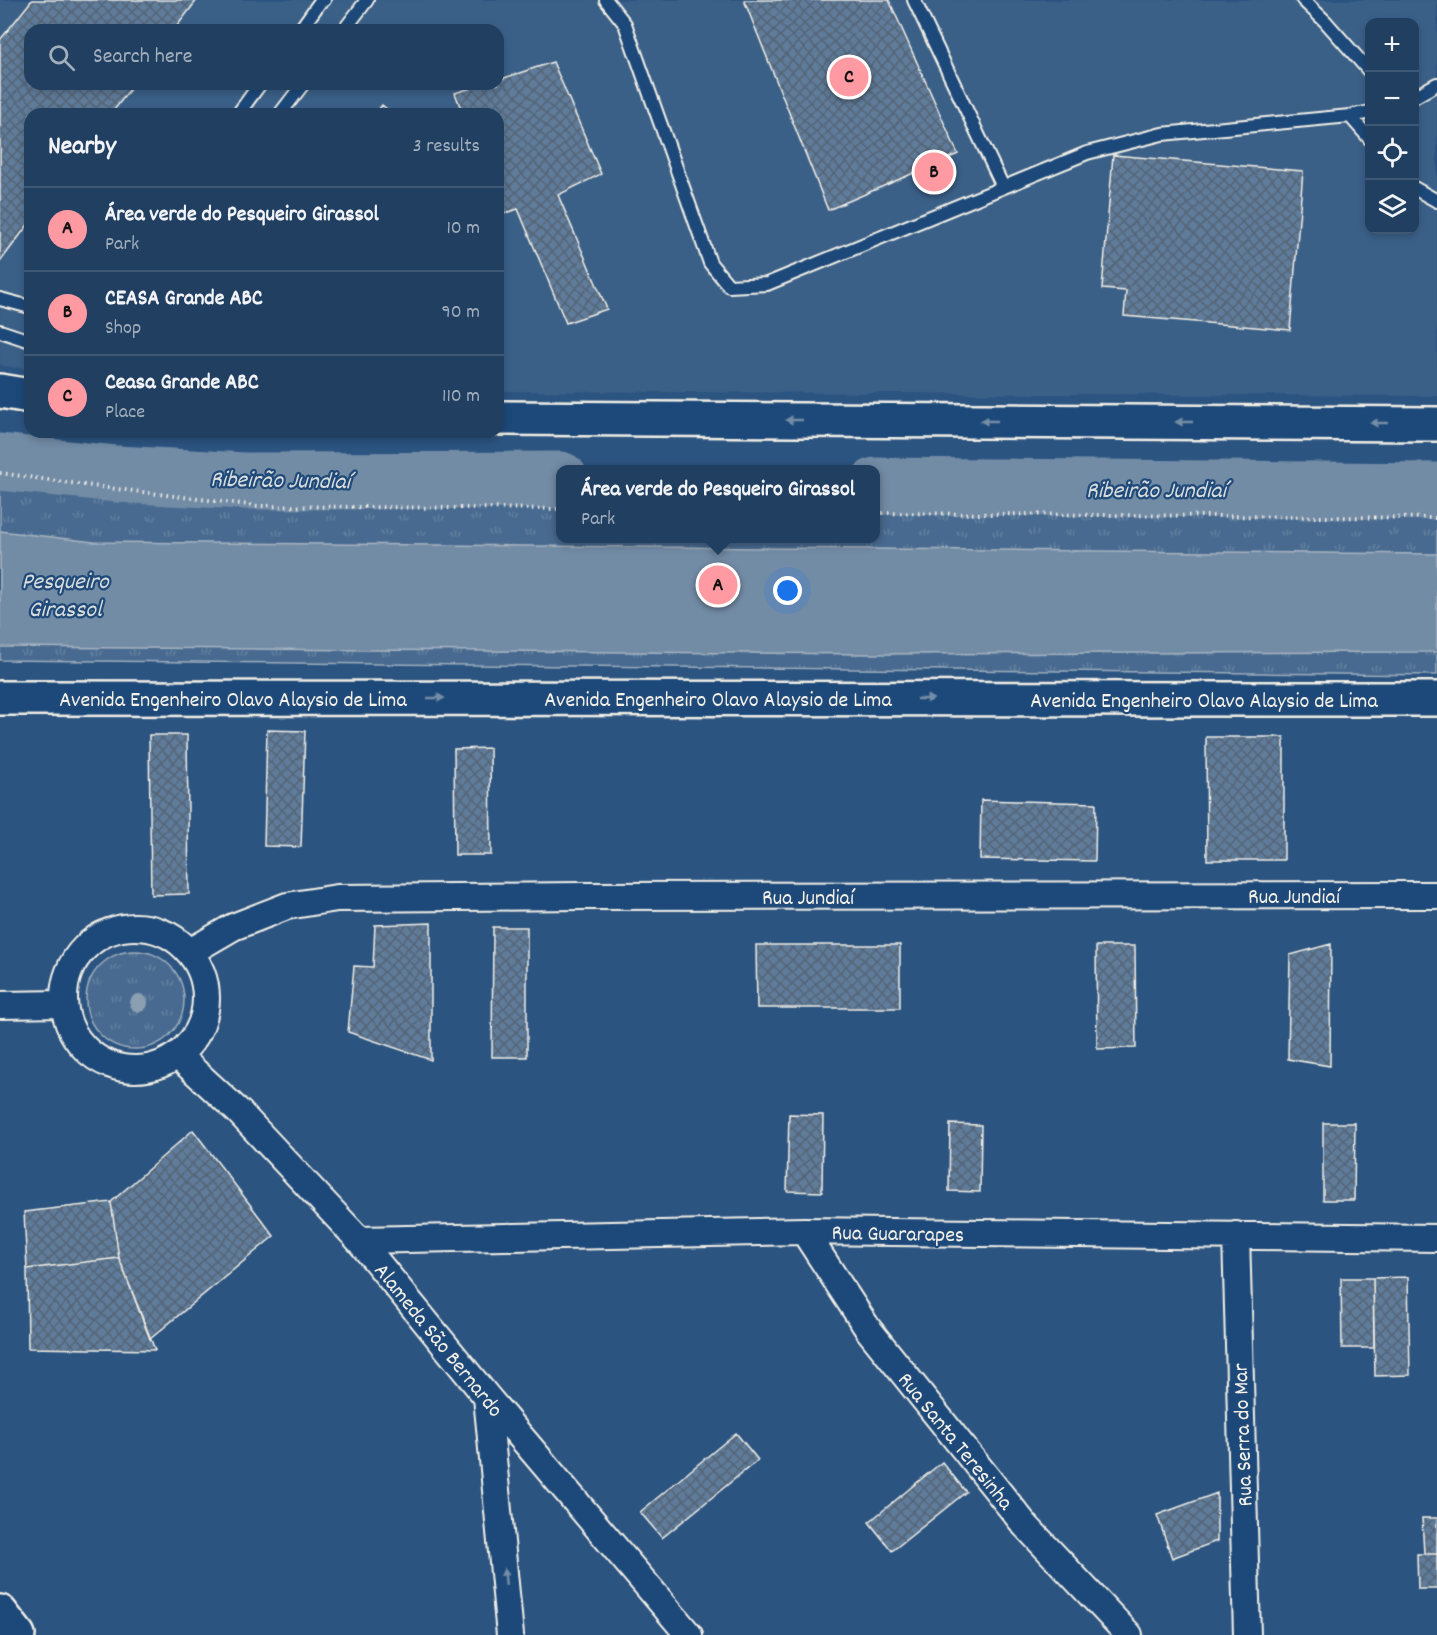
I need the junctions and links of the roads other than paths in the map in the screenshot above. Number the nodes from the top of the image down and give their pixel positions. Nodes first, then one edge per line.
1 (324, 0) edge
2 (367, 0) edge
3 (606, 0) edge
4 (914, 0) edge
5 (1303, 0) edge
6 (304, 24) edge
7 (349, 24) edge
8 (1365, 66) edge
9 (1437, 84) edge
10 (256, 90) edge
11 (298, 90) edge
12 (1419, 94) edge
13 (242, 108) edge
14 (285, 108) edge
15 (1365, 113) edge
16 (1350, 117) junction
17 (1365, 134) edge
18 (1002, 187) junction
19 (1419, 191) edge
20 (1437, 201) edge
21 (0, 299) edge
22 (24, 305) edge
23 (0, 331) edge
24 (24, 339) edge
25 (0, 391) edge
26 (24, 395) edge
27 (504, 418) edge
28 (1437, 424) edge
29 (0, 698) edge
30 (1437, 699) edge
31 (1437, 895) edge
32 (190, 952) junction
33 (64, 1004) junction
34 (0, 1005) edge
35 (178, 1056) junction
36 (804, 1231) junction
37 (1236, 1235) junction
38 (1437, 1238) edge
39 (359, 1240) junction
40 (487, 1397) junction
41 (0, 1612) edge
42 (18, 1635) edge
43 (510, 1635) edge
44 (688, 1635) edge
45 (1128, 1635) edge
46 (1246, 1635) edge

1 - 6 lane
2 - 7 lane
3 - 18 lane
4 - 18 lane
5 - 8 lane
9 - 12 lane
10 - 13 lane
11 - 14 lane
15 - 16 lane
16 - 17 lane
16 - 18 lane
19 - 20 lane
21 - 22 lane
23 - 24 lane
25 - 26 main road
28 -> 27 main road
29 -> 30 main road, Avenida Engenheiro Olavo Alaysio de Lima
31 - 32 street, Rua Jundiaí
32 - 33 street
32 - 35 street
33 - 34 street
33 - 35 street
35 - 39 street, Alameda São Bernardo
36 - 37 street, Rua Guararapes
36 - 39 street, Rua Guararapes
36 - 45 street, Rua Santa Teresinha
37 - 38 street, Rua Guararapes
37 - 46 street, Rua Serra do Mar
39 - 40 street, Alameda São Bernardo
43 -> 40 street
40 - 44 street, Alameda São Bernardo
41 - 42 main road

